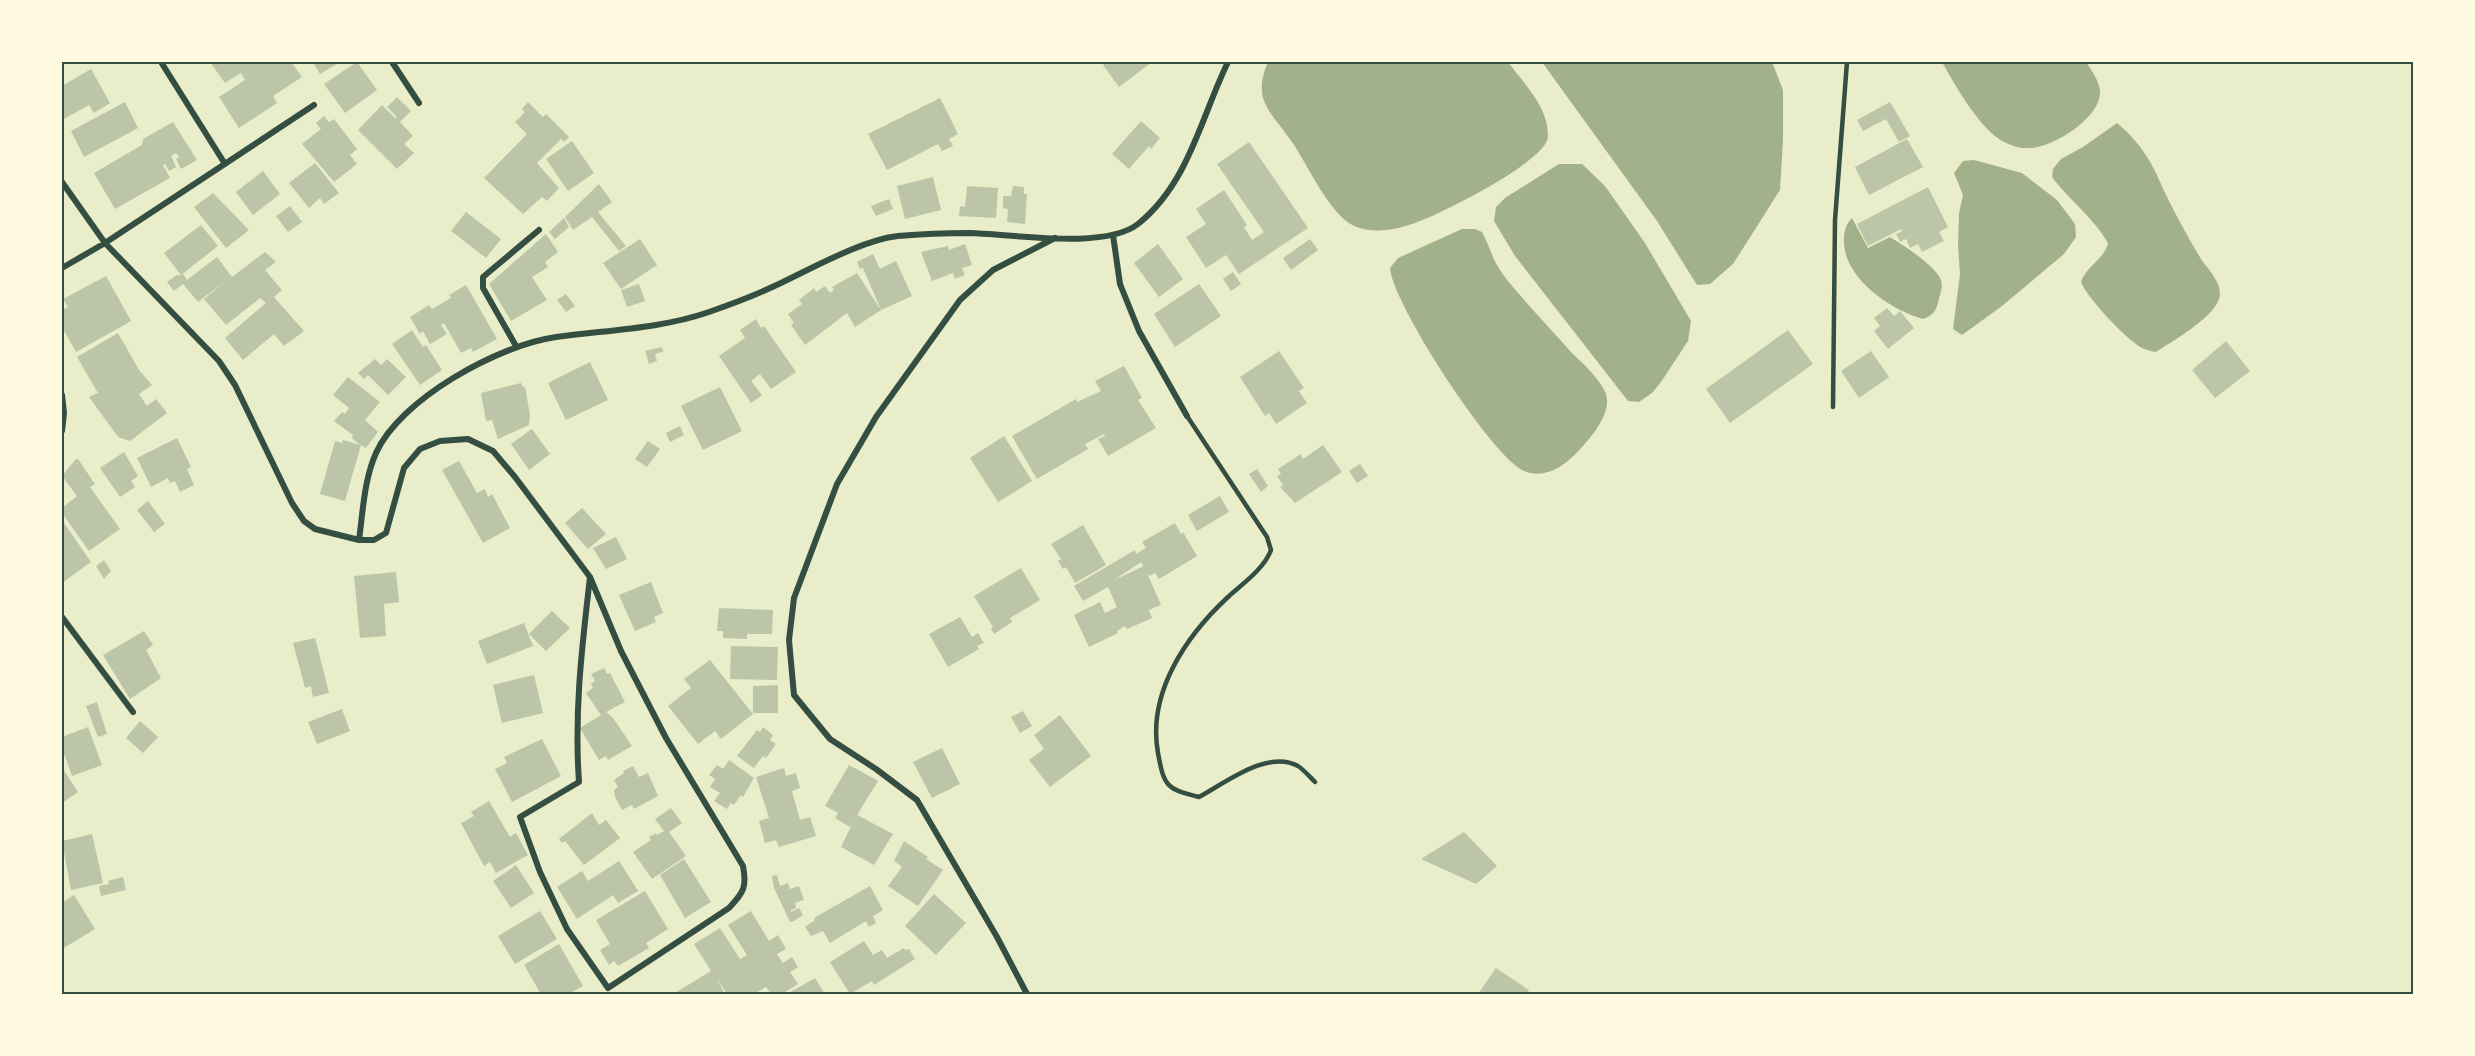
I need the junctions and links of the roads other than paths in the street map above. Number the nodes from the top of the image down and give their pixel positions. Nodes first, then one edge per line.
1 (161, 62) edge
2 (392, 62) edge
3 (1228, 62) edge
4 (1847, 62) edge
5 (419, 103) dead end
6 (314, 105) dead end
7 (225, 164) junction
8 (62, 182) edge
9 (539, 230) dead end
10 (1113, 235) junction
11 (1056, 238) junction
12 (105, 243) junction
13 (62, 268) edge
14 (516, 346) junction
15 (62, 395) edge
16 (1833, 407) dead end
17 (1187, 416) joint
18 (62, 431) edge
19 (359, 540) junction
20 (590, 577) junction
21 (62, 617) edge
22 (133, 712) dead end
23 (1315, 782) dead end
24 (1028, 994) edge

1 - 7 street
2 - 5 street
3 - 10 street
4 - 16 lane
6 - 7 street
7 - 12 street
8 - 12 street
9 - 14 street
10 - 11 street
10 - 17 street
11 - 14 street
11 - 24 street
12 - 13 street
12 - 19 street
14 - 19 street
15 - 18 street
17 - 23 lane
19 - 20 street
20 - 20 street
21 - 22 street

